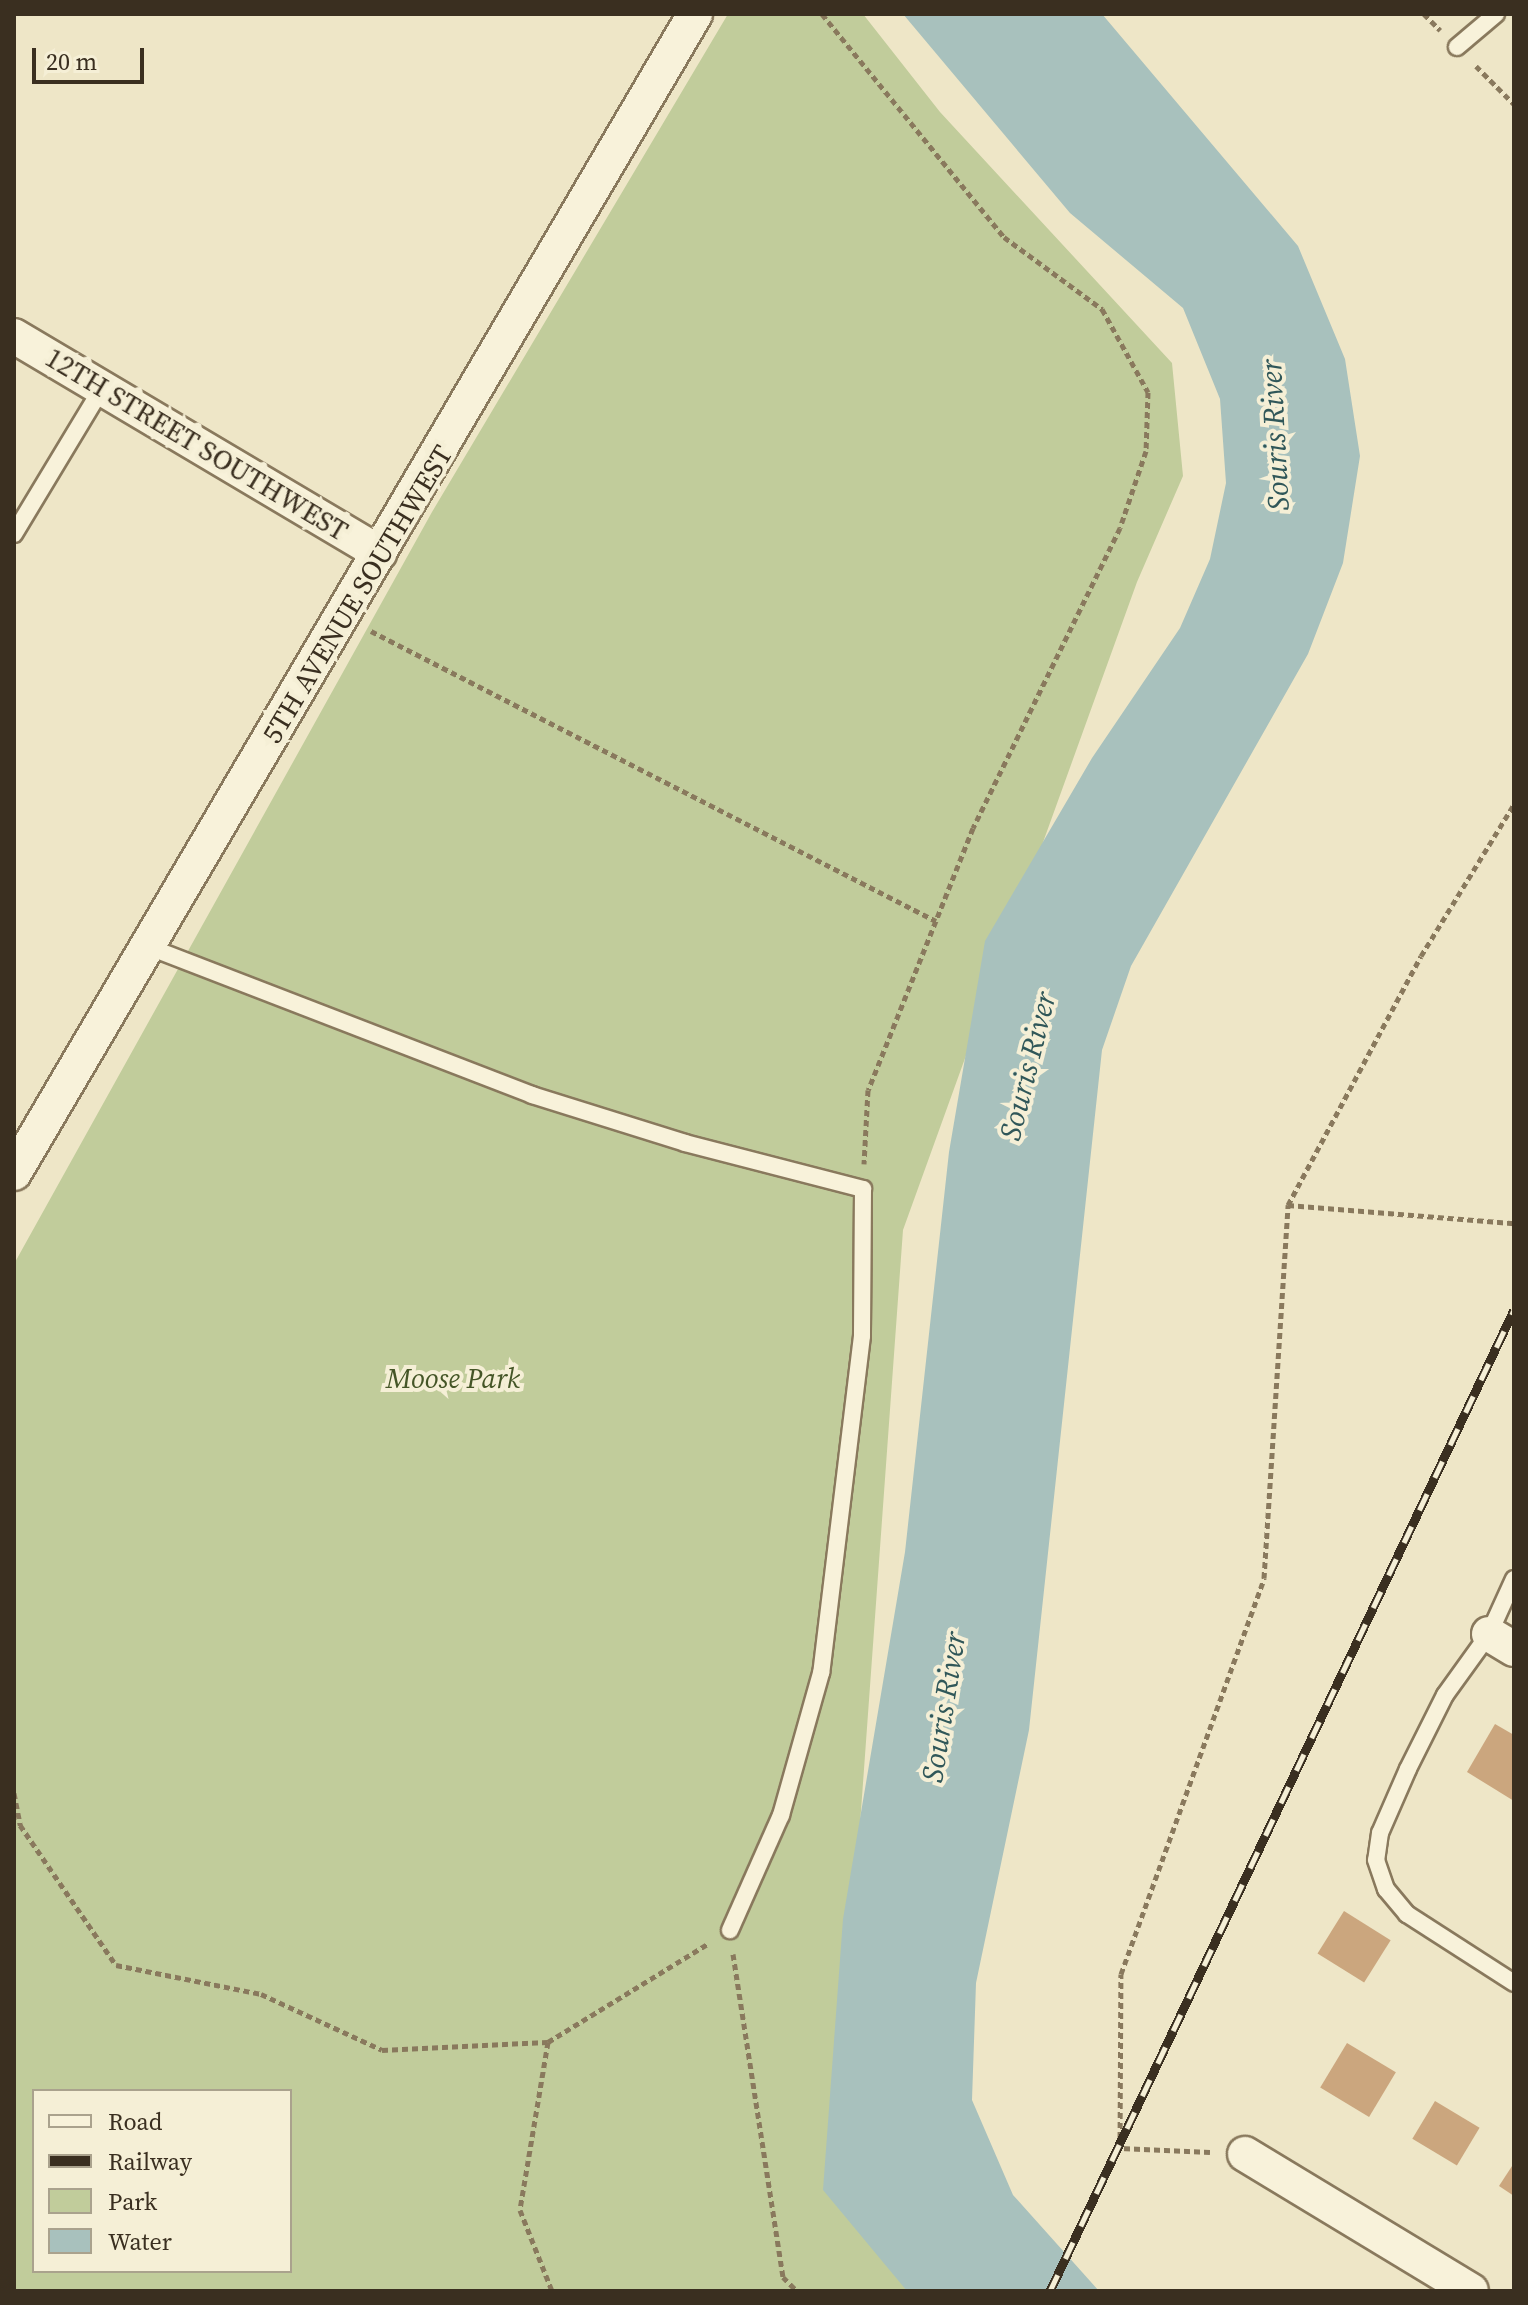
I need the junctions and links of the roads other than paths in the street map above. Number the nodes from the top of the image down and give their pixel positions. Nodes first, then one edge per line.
1 (695, 14) edge
2 (1496, 14) edge
3 (1457, 47) dead end
4 (14, 336) edge
5 (102, 388) junction
6 (14, 534) edge
7 (379, 553) junction
8 (149, 947) junction
9 (14, 1173) edge
10 (1514, 1579) edge
11 (1501, 1642) edge
12 (730, 1930) road end
13 (1514, 1983) edge
14 (1245, 2154) road end
15 (1471, 2291) edge

1 - 7 street, 5TH AVENUE SOUTHWEST
2 - 3 lane
4 - 5 street, 12TH STREET SOUTHWEST
5 - 6 lane
5 - 7 street, 12TH STREET SOUTHWEST
7 - 8 street, 5TH AVENUE SOUTHWEST
8 - 9 street, 5TH AVENUE SOUTHWEST
8 - 12 lane
10 - 11 lane
11 - 13 lane
14 - 15 street

